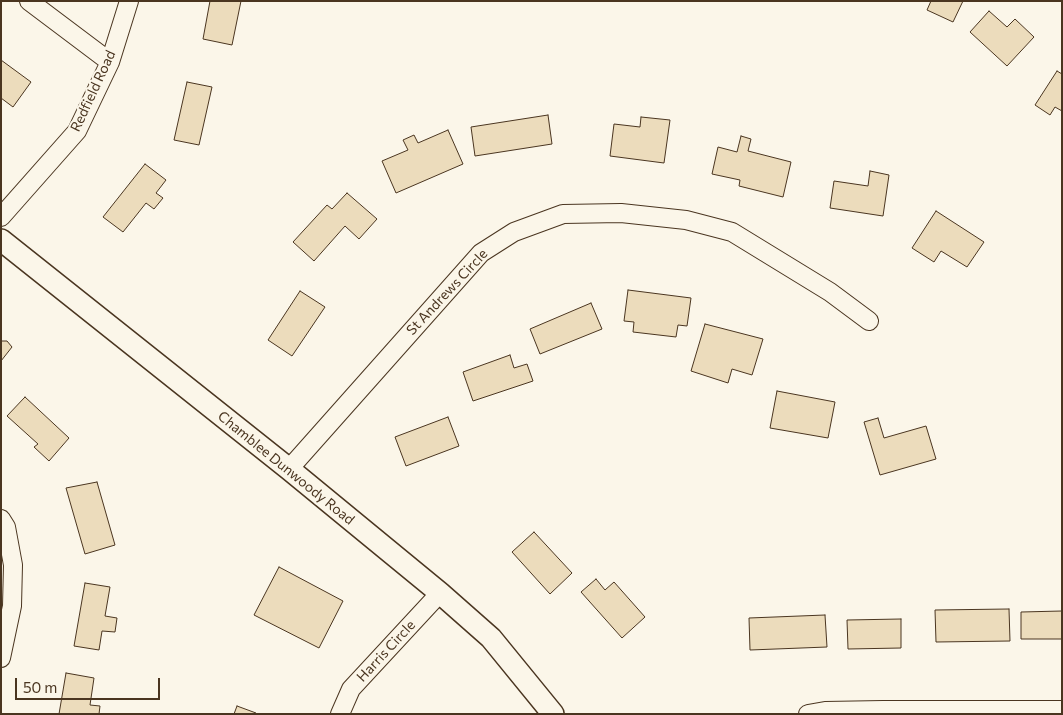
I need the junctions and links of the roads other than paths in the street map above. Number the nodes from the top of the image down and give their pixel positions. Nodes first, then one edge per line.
1 (28, 1) edge
2 (129, 1) edge
3 (110, 62) junction
4 (1, 217) edge
5 (1, 240) edge
6 (869, 321) dead end
7 (288, 469) junction
8 (1, 519) edge
9 (440, 594) junction
10 (1, 658) edge
11 (1062, 710) edge
12 (340, 714) edge
13 (553, 714) edge
14 (808, 714) edge

1 - 3 street
2 - 3 street, Redfield Road
3 - 4 street, Redfield Road
5 - 7 street, Chamblee Dunwoody Road
6 - 7 street, St Andrews Circle
7 - 9 street, Chamblee Dunwoody Road
8 - 10 street
9 - 12 street, Harris Circle
9 - 13 street, Chamblee Dunwoody Road
11 - 14 street

